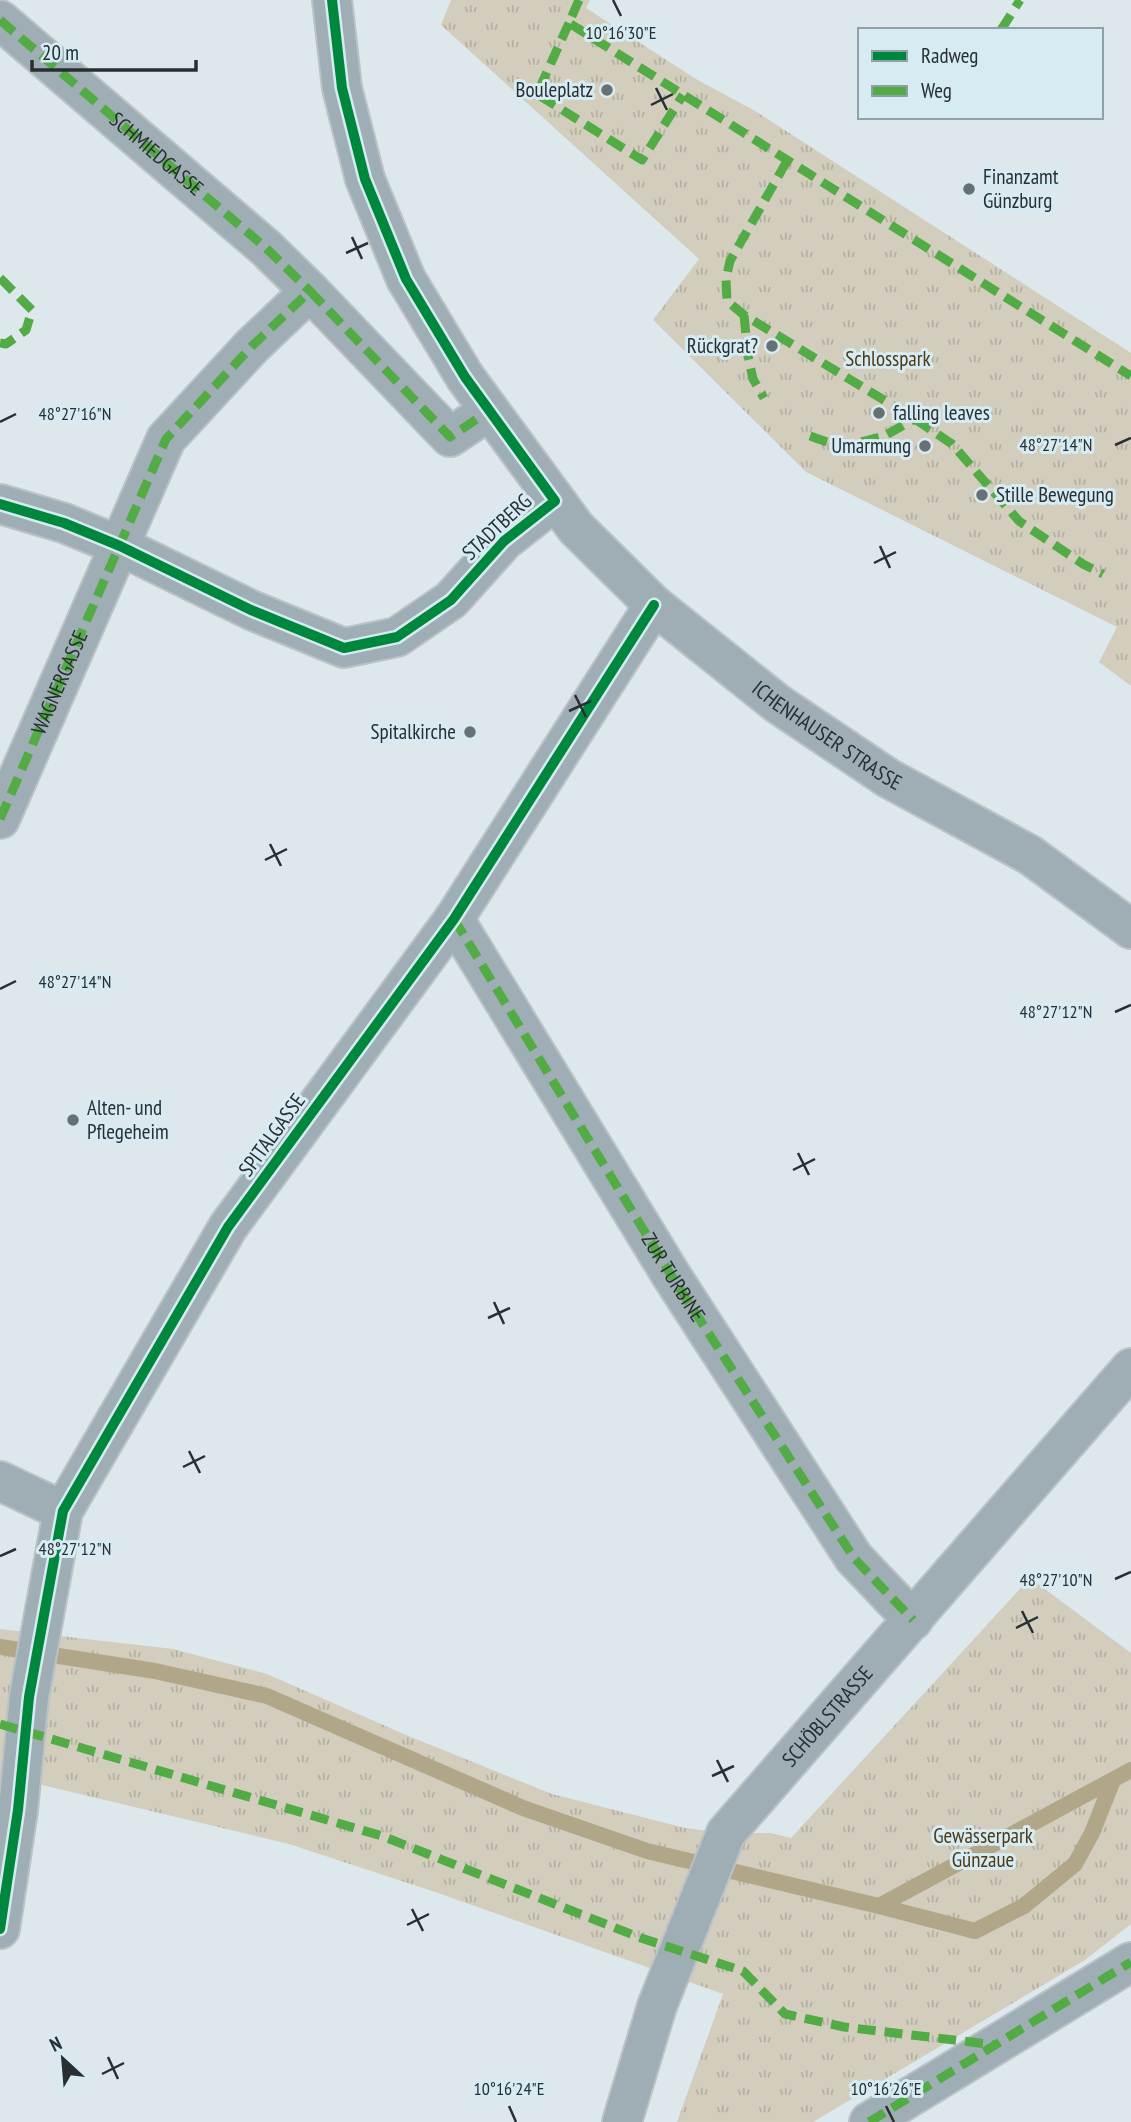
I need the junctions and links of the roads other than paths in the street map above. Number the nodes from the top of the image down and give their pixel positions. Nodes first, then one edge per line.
1 (332, 0) edge
2 (0, 20) edge
3 (310, 291) junction
4 (489, 411) junction
5 (555, 501) junction
6 (0, 504) edge
7 (120, 546) junction
8 (654, 605) junction
9 (0, 819) edge
10 (454, 919) junction
11 (1131, 929) edge
12 (1131, 1368) edge
13 (0, 1481) edge
14 (63, 1511) junction
15 (913, 1620) junction
16 (0, 1929) edge
17 (1131, 1962) edge
18 (622, 2122) edge
19 (869, 2122) edge

1 - 4 street, STADTBERG
2 - 3 street, SCHMIEDGASSE
3 - 4 street
3 - 7 street
4 - 5 street, STADTBERG
5 - 7 street, STADTBERG
5 - 8 street, ICHENHAUSER STRASSE
6 - 7 street, STADTBERG
7 - 9 street, WAGNERGASSE
8 - 10 street, SPITALGASSE
8 - 11 street, ICHENHAUSER STRASSE
10 - 14 street, SPITALGASSE
10 - 15 street, ZUR TURBINE
12 - 15 street, SCHÖBLSTRASSE
13 - 14 street
14 - 16 street, SPITALGASSE
15 - 18 street, SCHÖBLSTRASSE
17 - 19 street

